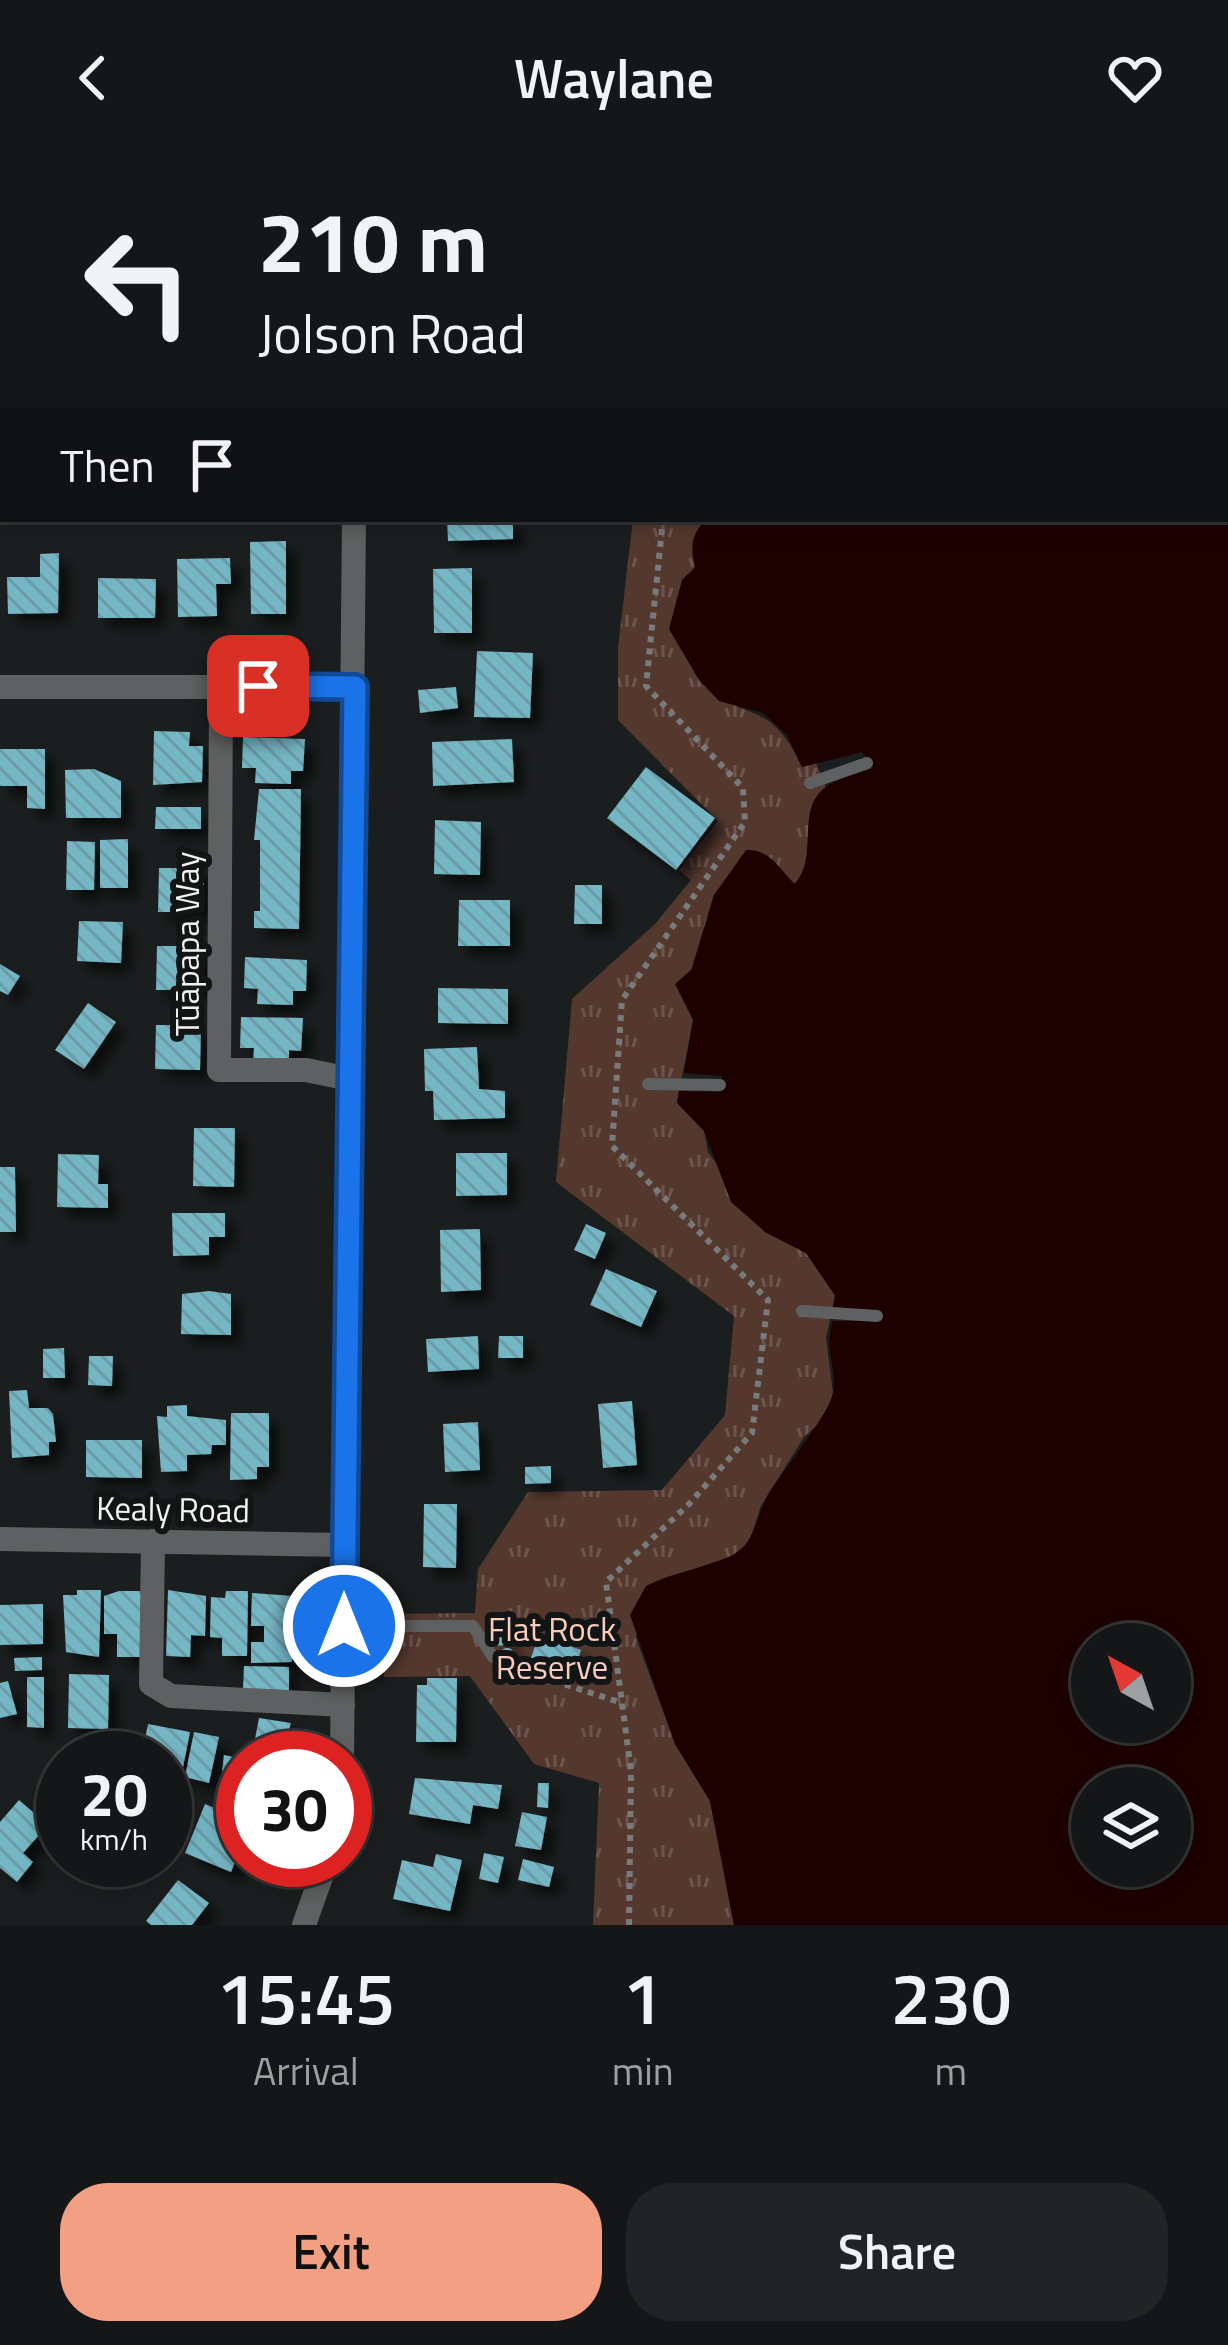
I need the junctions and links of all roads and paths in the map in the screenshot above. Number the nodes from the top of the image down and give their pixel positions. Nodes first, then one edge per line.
1 (354, 522) edge
2 (663, 522) edge
3 (0, 687) edge
4 (221, 687) junction
5 (355, 687) junction
6 (867, 763) dead end
7 (809, 783) dead end
8 (350, 1079) junction
9 (648, 1084) dead end
10 (720, 1085) dead end
11 (802, 1311) dead end
12 (877, 1316) dead end
13 (0, 1539) edge
14 (153, 1541) junction
15 (345, 1545) junction
16 (344, 1626) junction
17 (493, 1657) joint
18 (619, 1702) junction
19 (343, 1705) junction
20 (343, 1731) edge
21 (317, 1887) edge
22 (304, 1925) edge
23 (629, 1925) edge

1 - 5 street
2 - 18 path
3 - 4 street
4 - 5 street
4 - 8 street, Tūāpapa Way
5 - 8 street
6 - 7 lane
8 - 15 street
9 - 10 lane
11 - 12 lane
13 - 14 street, Kealy Road
14 - 15 street, Kealy Road
14 - 19 street
15 - 16 street
16 - 17 lane
16 - 19 street
17 - 18 path
18 - 23 path
19 - 20 street
21 - 22 street

